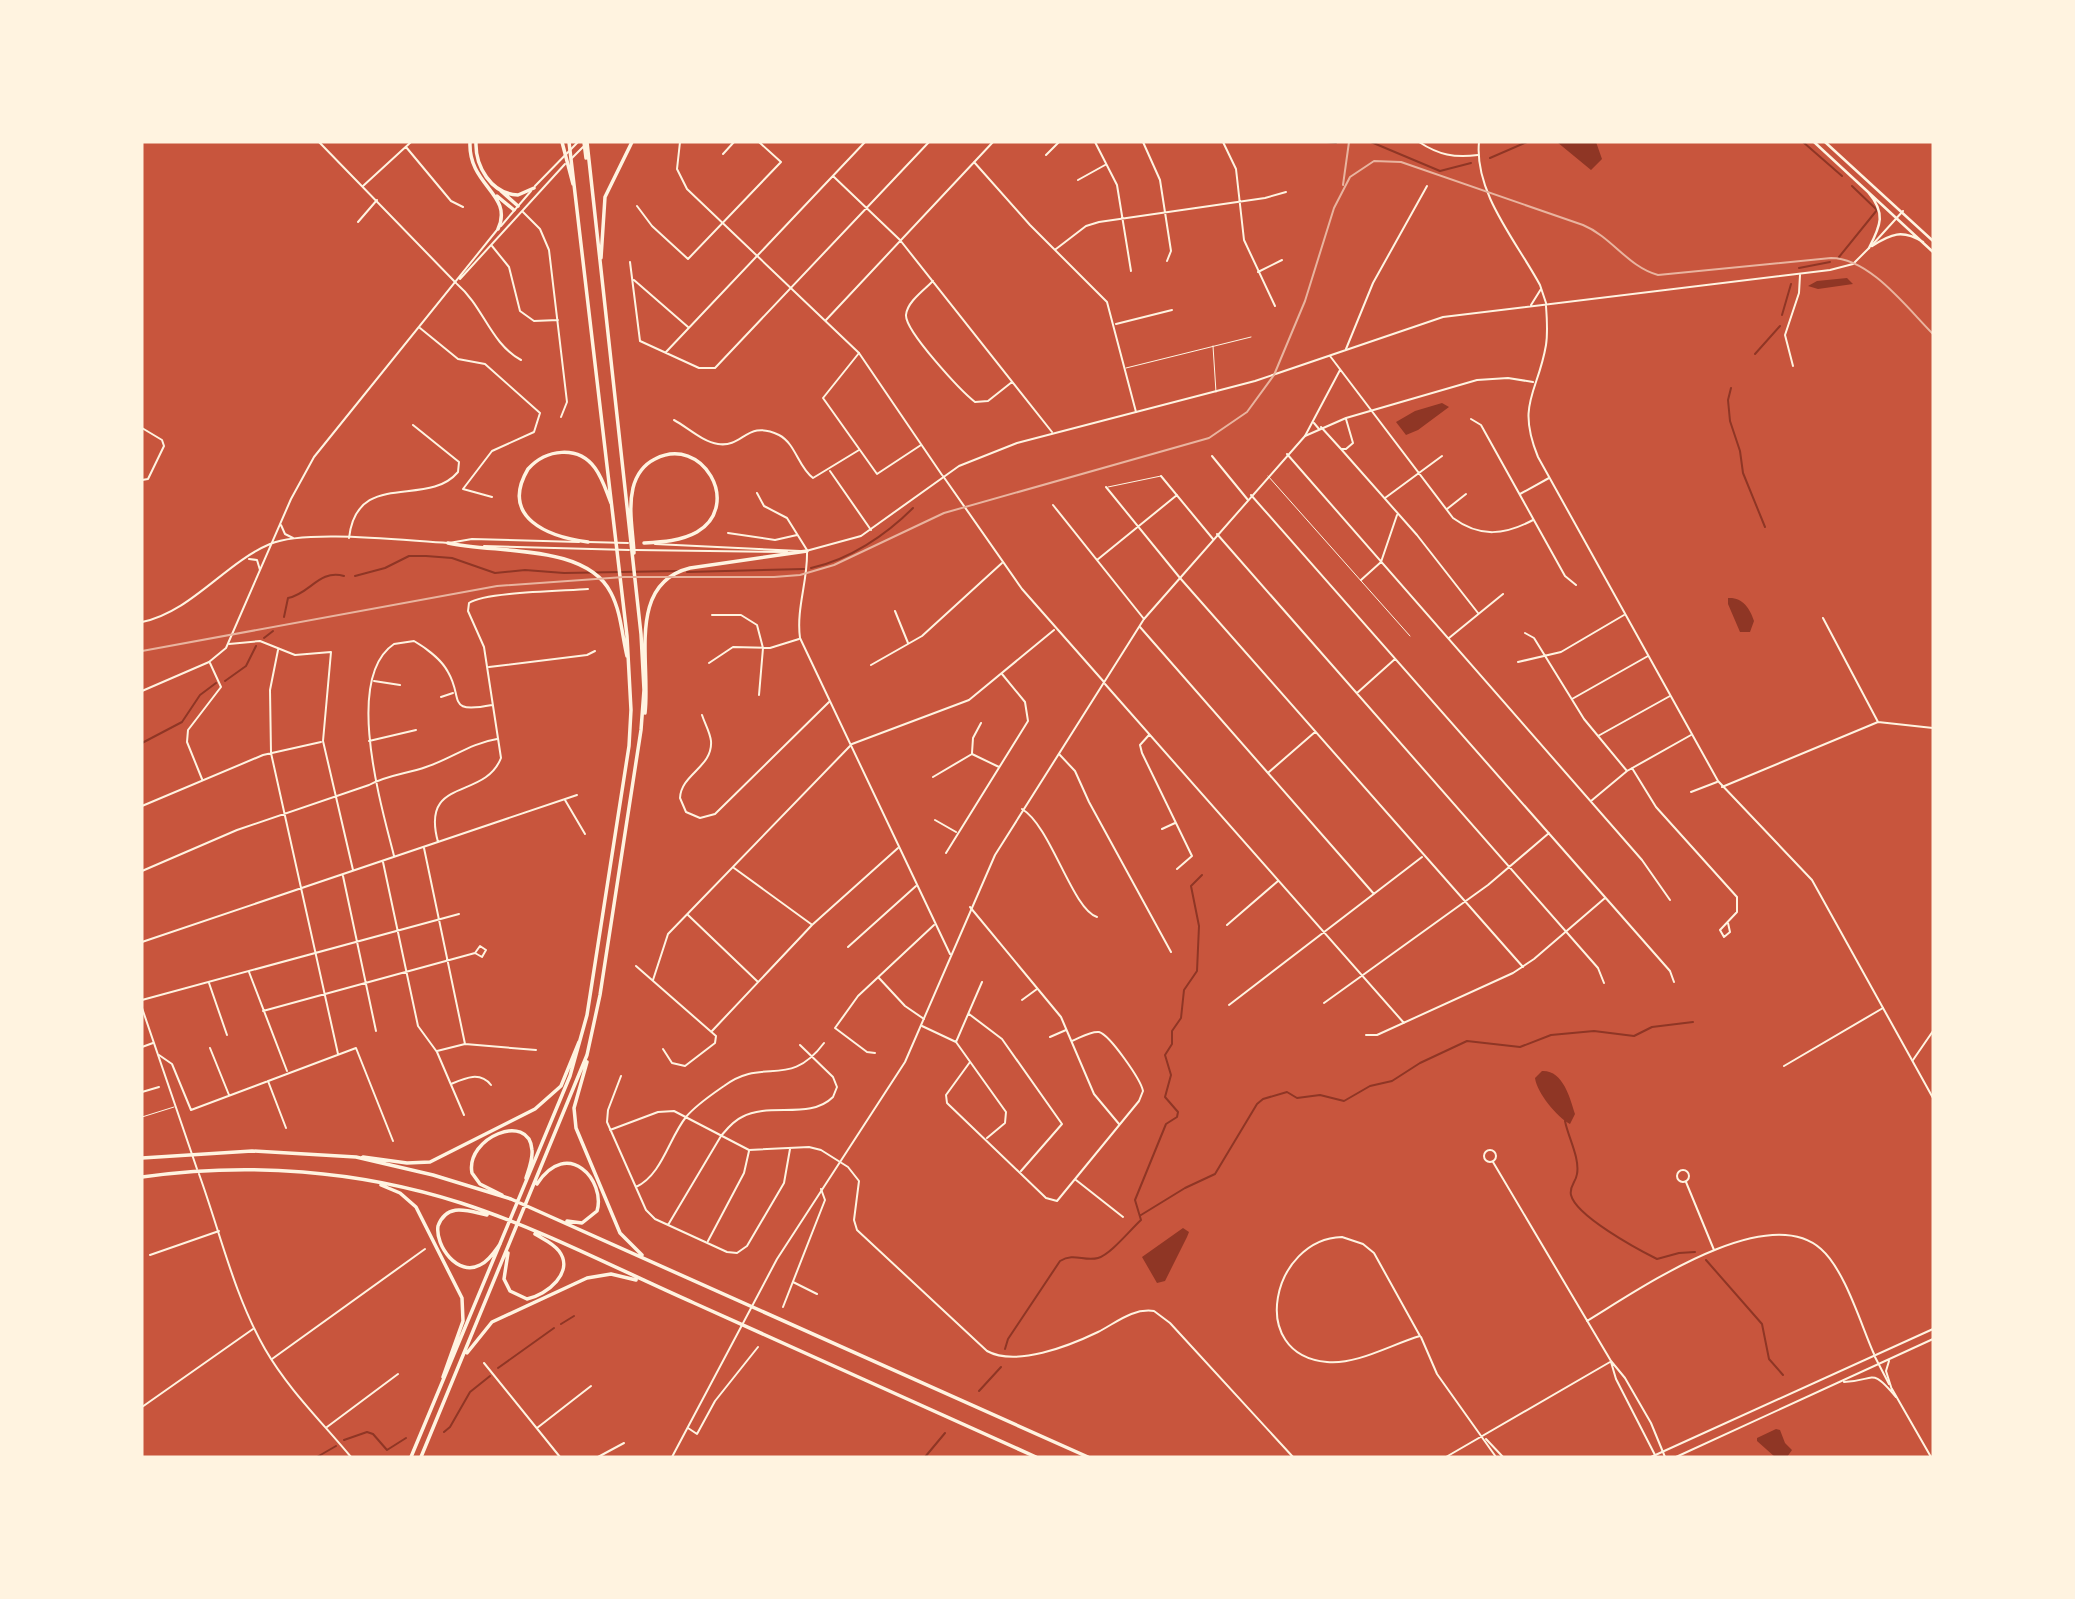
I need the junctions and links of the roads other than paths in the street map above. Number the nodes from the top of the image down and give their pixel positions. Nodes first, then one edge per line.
1 (319, 142) edge
2 (411, 142) edge
3 (470, 142) edge
4 (476, 142) edge
5 (562, 142) edge
6 (569, 142) edge
7 (578, 142) edge
8 (587, 142) edge
9 (632, 142) edge
10 (680, 142) edge
11 (734, 142) edge
12 (758, 142) edge
13 (865, 142) edge
14 (929, 142) edge
15 (993, 142) edge
16 (1059, 142) edge
17 (1094, 142) edge
18 (1143, 142) edge
19 (1223, 142) edge
20 (1419, 142) edge
21 (1479, 142) edge
22 (1814, 142) edge
23 (1825, 142) edge
24 (406, 147) junction
25 (723, 153) dead end
26 (1046, 155) dead end
27 (1478, 155) junction
28 (974, 162) junction
29 (1107, 164) junction
30 (833, 176) junction
31 (1078, 180) dead end
32 (1859, 181) junction
33 (363, 186) junction
34 (1427, 186) dead end
35 (498, 188) junction
36 (534, 188) junction
37 (575, 188) junction
38 (490, 190) junction
39 (1286, 192) dead end
40 (377, 200) junction
41 (1241, 201) junction
42 (637, 206) dead end
43 (463, 207) dead end
44 (516, 208) junction
45 (866, 208) junction
46 (1903, 211) junction
47 (523, 212) junction
48 (1166, 212) junction
49 (1898, 216) junction
50 (1123, 219) junction
51 (358, 222) dead end
52 (723, 224) junction
53 (498, 229) junction
54 (900, 240) junction
55 (1933, 241) edge
56 (492, 246) junction
57 (1928, 246) junction
58 (1869, 248) junction
59 (1055, 250) junction
60 (1933, 252) edge
61 (758, 256) junction
62 (1282, 260) dead end
63 (1167, 261) dead end
64 (630, 262) dead end
65 (1130, 271) dead end
66 (1258, 272) junction
67 (1800, 274) junction
68 (601, 278) junction
69 (633, 279) junction
70 (933, 281) junction
71 (456, 283) junction
72 (792, 288) junction
73 (1541, 288) junction
74 (1546, 303) junction
75 (1531, 305) junction
76 (1275, 306) dead end
77 (1172, 310) dead end
78 (558, 320) junction
79 (826, 320) junction
80 (1115, 324) junction
81 (419, 327) junction
82 (689, 328) junction
83 (1251, 337) dead end
84 (640, 341) junction
85 (636, 344) dead end
86 (1213, 345) junction
87 (1346, 350) junction
88 (666, 353) junction
89 (859, 353) junction
90 (1330, 356) junction
91 (521, 360) dead end
92 (1793, 366) dead end
93 (1126, 368) junction
94 (1340, 369) junction
95 (1013, 381) junction
96 (1533, 382) junction
97 (1216, 392) junction
98 (1372, 411) junction
99 (1136, 412) junction
100 (561, 417) dead end
101 (1346, 418) junction
102 (1471, 419) dead end
103 (674, 420) dead end
104 (1313, 423) junction
105 (413, 425) dead end
106 (142, 428) edge
107 (1320, 428) junction
108 (1052, 432) junction
109 (1305, 436) junction
110 (922, 445) junction
111 (1341, 449) junction
112 (859, 450) junction
113 (1287, 454) junction
114 (1212, 456) dead end
115 (1442, 456) dead end
116 (830, 470) junction
117 (1419, 473) junction
118 (1161, 475) joint
119 (943, 476) junction
120 (1268, 476) junction
121 (1549, 478) junction
122 (142, 480) edge
123 (1106, 487) joint
124 (757, 493) dead end
125 (1466, 494) dead end
126 (1519, 494) junction
127 (1177, 495) junction
128 (1251, 495) junction
129 (492, 497) dead end
130 (1384, 498) junction
131 (1248, 500) junction
132 (1053, 505) dead end
133 (613, 508) junction
134 (1446, 509) junction
135 (1398, 514) junction
136 (1533, 520) junction
137 (281, 522) junction
138 (1137, 528) junction
139 (871, 530) junction
140 (631, 533) junction
141 (729, 533) dead end
142 (1217, 534) junction
143 (798, 535) junction
144 (349, 538) junction
145 (294, 539) junction
146 (1213, 539) junction
147 (588, 542) junction
148 (272, 543) junction
149 (448, 543) junction
150 (644, 543) junction
151 (807, 551) junction
152 (247, 559) junction
153 (1097, 560) junction
154 (1381, 562) junction
155 (1002, 564) junction
156 (260, 572) junction
157 (1180, 578) junction
158 (1361, 580) junction
159 (1576, 585) dead end
160 (588, 589) dead end
161 (1503, 594) dead end
162 (895, 611) dead end
163 (1478, 613) junction
164 (712, 615) dead end
165 (1625, 615) junction
166 (1823, 618) dead end
167 (1144, 619) junction
168 (142, 622) edge
169 (1139, 626) junction
170 (1056, 629) junction
171 (1525, 633) dead end
172 (1410, 636) dead end
173 (800, 638) junction
174 (1448, 639) junction
175 (229, 644) junction
176 (908, 644) junction
177 (763, 648) junction
178 (278, 650) junction
179 (595, 651) dead end
180 (1545, 656) junction
181 (1648, 656) junction
182 (1396, 659) junction
183 (209, 662) junction
184 (1518, 662) dead end
185 (709, 663) dead end
186 (871, 665) dead end
187 (488, 667) junction
188 (630, 668) junction
189 (1002, 674) junction
190 (373, 681) junction
191 (1104, 683) junction
192 (400, 685) dead end
193 (142, 691) edge
194 (454, 693) junction
195 (1357, 693) junction
196 (759, 695) dead end
197 (1670, 696) junction
198 (441, 697) dead end
199 (1572, 699) junction
200 (829, 701) junction
201 (493, 705) junction
202 (702, 715) dead end
203 (1878, 722) junction
204 (981, 723) dead end
205 (1933, 728) edge
206 (416, 730) dead end
207 (1316, 731) junction
208 (1149, 734) junction
209 (1691, 735) junction
210 (1597, 737) junction
211 (499, 738) junction
212 (323, 741) junction
213 (368, 741) junction
214 (851, 745) junction
215 (639, 750) junction
216 (271, 753) junction
217 (1058, 753) junction
218 (972, 754) junction
219 (999, 767) junction
220 (1632, 768) junction
221 (1627, 771) junction
222 (1268, 773) junction
223 (933, 777) dead end
224 (203, 781) junction
225 (376, 781) junction
226 (1718, 781) junction
227 (1722, 787) junction
228 (1692, 792) dead end
229 (577, 795) dead end
230 (336, 797) junction
231 (564, 799) junction
232 (1591, 801) junction
233 (142, 806) edge
234 (1023, 809) junction
235 (286, 814) junction
236 (935, 820) dead end
237 (1176, 822) junction
238 (1162, 829) dead end
239 (957, 832) junction
240 (1549, 833) junction
241 (585, 834) dead end
242 (438, 842) junction
243 (424, 847) junction
244 (899, 847) junction
245 (946, 853) dead end
246 (1424, 855) junction
247 (394, 857) junction
248 (382, 861) junction
249 (732, 867) junction
250 (1510, 867) junction
251 (1177, 869) dead end
252 (353, 871) junction
253 (142, 872) edge
254 (343, 874) junction
255 (1278, 880) junction
256 (917, 886) junction
257 (303, 888) junction
258 (1374, 894) junction
259 (1605, 897) junction
260 (1670, 900) dead end
261 (1465, 902) junction
262 (970, 907) junction
263 (459, 914) dead end
264 (687, 914) junction
265 (1097, 918) dead end
266 (439, 919) junction
267 (1728, 923) dead end
268 (935, 924) junction
269 (812, 925) junction
270 (1227, 925) dead end
271 (398, 930) junction
272 (1566, 931) junction
273 (1324, 932) junction
274 (142, 942) edge
275 (357, 942) junction
276 (848, 947) dead end
277 (1171, 952) dead end
278 (316, 953) junction
279 (475, 953) dead end
280 (950, 955) junction
281 (448, 960) junction
282 (636, 966) dead end
283 (1522, 967) junction
284 (248, 971) junction
285 (407, 972) junction
286 (878, 976) junction
287 (1364, 976) junction
288 (653, 980) junction
289 (758, 981) junction
290 (208, 982) junction
291 (982, 982) dead end
292 (1674, 982) dead end
293 (366, 983) junction
294 (1604, 983) dead end
295 (1037, 988) junction
296 (325, 994) junction
297 (142, 1000) edge
298 (1022, 1000) dead end
299 (1324, 1003) dead end
300 (1228, 1005) dead end
301 (142, 1008) edge
302 (1883, 1008) junction
303 (264, 1011) junction
304 (969, 1014) junction
305 (925, 1020) junction
306 (1404, 1023) junction
307 (922, 1026) junction
308 (1067, 1029) junction
309 (376, 1031) dead end
310 (712, 1031) junction
311 (1933, 1031) edge
312 (592, 1032) junction
313 (227, 1035) dead end
314 (1366, 1035) dead end
315 (1050, 1037) dead end
316 (580, 1040) junction
317 (1072, 1041) junction
318 (154, 1042) junction
319 (956, 1042) junction
320 (824, 1043) dead end
321 (465, 1044) junction
322 (800, 1045) dead end
323 (142, 1047) edge
324 (211, 1048) dead end
325 (663, 1049) dead end
326 (536, 1050) dead end
327 (437, 1052) junction
328 (875, 1053) dead end
329 (158, 1054) junction
330 (338, 1054) junction
331 (813, 1058) junction
332 (1913, 1061) junction
333 (970, 1062) junction
334 (1784, 1066) dead end
335 (288, 1073) junction
336 (621, 1076) dead end
337 (268, 1080) junction
338 (451, 1084) junction
339 (491, 1085) dead end
340 (159, 1087) dead end
341 (142, 1092) edge
342 (229, 1095) junction
343 (1933, 1098) edge
344 (176, 1107) junction
345 (464, 1115) dead end
346 (687, 1116) junction
347 (142, 1117) edge
348 (1119, 1125) junction
349 (286, 1128) dead end
350 (610, 1130) junction
351 (720, 1136) junction
352 (985, 1140) junction
353 (393, 1141) dead end
354 (790, 1149) junction
355 (749, 1150) junction
356 (356, 1157) junction
357 (142, 1158) edge
358 (1493, 1161) dead end
359 (838, 1162) junction
360 (1020, 1172) junction
361 (142, 1177) edge
362 (1076, 1179) junction
363 (373, 1181) junction
364 (1686, 1182) dead end
365 (635, 1188) junction
366 (821, 1189) junction
367 (523, 1192) junction
368 (532, 1192) junction
369 (511, 1199) junction
370 (500, 1217) junction
371 (1123, 1217) dead end
372 (558, 1219) junction
373 (668, 1225) junction
374 (522, 1226) junction
375 (219, 1231) junction
376 (505, 1236) junction
377 (707, 1243) junction
378 (510, 1244) junction
379 (425, 1250) dead end
380 (1714, 1251) junction
381 (150, 1255) dead end
382 (662, 1266) junction
383 (648, 1282) junction
384 (793, 1282) junction
385 (817, 1294) dead end
386 (783, 1307) dead end
387 (1587, 1321) junction
388 (254, 1328) junction
389 (1933, 1329) edge
390 (1420, 1336) junction
391 (1933, 1339) edge
392 (758, 1347) dead end
393 (1875, 1357) junction
394 (271, 1359) junction
395 (1611, 1361) junction
396 (1889, 1361) junction
397 (460, 1363) junction
398 (484, 1363) dead end
399 (1879, 1365) junction
400 (398, 1374) dead end
401 (1843, 1382) junction
402 (591, 1385) dead end
403 (1892, 1390) junction
404 (1896, 1397) junction
405 (435, 1402) junction
406 (142, 1407) edge
407 (326, 1427) junction
408 (688, 1428) junction
409 (537, 1429) junction
410 (1483, 1436) junction
411 (624, 1443) dead end
412 (1663, 1452) junction
413 (1656, 1456) edge
414 (351, 1457) edge
415 (411, 1457) edge
416 (421, 1457) edge
417 (560, 1457) edge
418 (598, 1457) edge
419 (672, 1457) edge
420 (1036, 1457) edge
421 (1088, 1457) edge
422 (1293, 1457) edge
423 (1446, 1457) edge
424 (1496, 1457) edge
425 (1503, 1457) edge
426 (1651, 1457) edge
427 (1665, 1457) edge
428 (1676, 1457) edge
429 (1931, 1457) edge

1 - 33 street
2 - 24 street
3 - 38 highway
4 - 35 highway
5 - 37 highway
6 - 37 highway
7 - 36 street
8 - 47 street
8 - 68 highway
9 - 68 highway
10 - 52 street
11 - 25 street
12 - 52 street
13 - 30 street
14 - 45 street
15 - 28 street
16 - 26 street
17 - 29 street
18 - 48 street
19 - 41 street
20 - 27 street
21 - 27 street
22 - 32 main road
23 - 46 main road
24 - 33 street
24 - 43 street
27 - 73 street
28 - 54 street
28 - 59 street
29 - 31 street
29 - 50 street
30 - 45 street
30 - 61 street
32 - 49 main road
32 - 58 main road
33 - 40 street
34 - 87 street
35 - 36 highway
35 - 44 highway
36 - 44 street
37 - 133 highway
38 - 44 highway
38 - 53 highway
39 - 41 street
40 - 51 street
40 - 71 street
41 - 48 street
41 - 66 street
42 - 52 street
44 - 47 street
44 - 47 street
44 - 53 street
45 - 54 street
45 - 72 street
46 - 49 street
46 - 55 main road
47 - 56 street
47 - 78 street
48 - 50 street
48 - 63 street
49 - 57 main road
49 - 58 street
50 - 59 street
50 - 65 street
52 - 61 street
53 - 71 street
54 - 70 street
54 - 79 street
56 - 71 street
56 - 78 street
57 - 58 main road
57 - 60 main road
58 - 67 street
59 - 80 street
61 - 72 street
61 - 82 street
62 - 66 street
64 - 69 street
66 - 76 street
67 - 74 street
67 - 92 street
68 - 140 highway
69 - 82 street
69 - 84 street
70 - 95 street
70 - 95 street
71 - 81 street
71 - 91 street
72 - 79 street
72 - 88 street
73 - 74 street
73 - 75 street
74 - 75 street
74 - 96 street
75 - 87 street
77 - 80 street
78 - 100 street
79 - 89 street
80 - 93 street
81 - 129 street
81 - 137 street
82 - 88 street
83 - 86 lane
84 - 85 street
84 - 88 street
86 - 93 lane
86 - 97 lane
87 - 90 street
89 - 110 street
89 - 112 street
90 - 94 street
90 - 97 street
93 - 99 street
94 - 98 street
94 - 104 street
95 - 108 street
96 - 98 street
96 - 121 street
97 - 99 street
98 - 101 street
98 - 117 street
99 - 108 street
101 - 107 street
101 - 111 street
102 - 126 street
103 - 116 street
104 - 107 street
104 - 109 street
105 - 144 street
106 - 122 street
107 - 109 street
107 - 111 street
108 - 119 street
109 - 113 street
110 - 112 street
110 - 119 street
111 - 130 street
112 - 116 street
113 - 120 street
113 - 154 street
114 - 131 street
115 - 117 street
116 - 139 street
117 - 130 street
117 - 134 street
118 - 123 lane
118 - 127 street
119 - 139 street
119 - 155 street
120 - 128 street
120 - 158 lane
121 - 126 street
121 - 165 street
123 - 138 street
124 - 143 street
125 - 134 street
126 - 136 street
127 - 138 street
127 - 146 street
128 - 131 street
128 - 182 street
130 - 135 street
131 - 142 street
132 - 153 street
133 - 147 highway
133 - 188 highway
134 - 136 street
135 - 154 street
135 - 163 street
136 - 159 street
137 - 145 street
137 - 148 street
138 - 153 street
138 - 157 street
139 - 151 street
140 - 150 highway
140 - 215 highway
141 - 143 street
142 - 146 street
142 - 195 street
143 - 151 street
144 - 145 street
144 - 149 street
145 - 148 street
146 - 157 street
147 - 149 street
147 - 150 street
148 - 152 street
148 - 156 street
149 - 151 street
149 - 188 highway
150 - 151 street
151 - 173 street
151 - 215 highway
152 - 156 street
152 - 168 street
153 - 167 street
154 - 158 street
154 - 174 street
155 - 170 street
155 - 176 street
156 - 175 street
157 - 167 street
157 - 207 street
158 - 172 lane
160 - 187 street
161 - 163 street
162 - 176 street
163 - 174 street
164 - 177 street
165 - 180 street
165 - 181 street
166 - 203 street
167 - 169 street
169 - 191 street
169 - 222 street
170 - 189 street
170 - 191 street
171 - 180 street
173 - 177 street
173 - 200 street
174 - 232 street
175 - 178 street
175 - 183 street
176 - 186 street
177 - 185 street
177 - 196 street
178 - 212 street
178 - 216 street
179 - 187 street
180 - 184 street
180 - 199 street
181 - 197 street
181 - 199 street
182 - 195 street
182 - 240 street
183 - 193 street
183 - 224 street
187 - 201 street
188 - 316 highway
189 - 214 street
189 - 219 street
190 - 192 street
190 - 194 street
190 - 213 street
191 - 208 street
191 - 217 street
194 - 198 street
194 - 201 street
195 - 250 street
197 - 209 street
197 - 210 street
199 - 210 street
200 - 202 street
200 - 214 street
201 - 211 street
203 - 205 street
203 - 227 street
204 - 218 street
206 - 213 street
207 - 222 street
207 - 246 street
208 - 237 street
208 - 255 street
209 - 220 street
209 - 226 street
210 - 221 street
211 - 225 street
211 - 242 street
212 - 216 street
212 - 230 street
213 - 225 street
214 - 244 street
214 - 249 street
215 - 312 highway
216 - 224 street
216 - 235 street
217 - 234 street
217 - 277 street
218 - 219 street
218 - 223 street
219 - 239 street
220 - 221 street
220 - 267 street
221 - 232 street
222 - 258 street
224 - 233 street
225 - 230 street
225 - 247 street
226 - 227 street
226 - 228 street
227 - 302 street
229 - 231 street
230 - 235 street
230 - 252 street
231 - 241 street
231 - 242 street
232 - 260 street
234 - 262 street
234 - 265 street
235 - 253 street
235 - 257 street
236 - 239 street
237 - 238 street
237 - 251 street
239 - 245 street
240 - 250 street
240 - 259 street
242 - 243 street
243 - 247 street
243 - 266 street
244 - 256 street
244 - 269 street
246 - 258 street
246 - 261 street
247 - 248 street
248 - 252 street
248 - 271 street
249 - 264 street
249 - 269 street
250 - 261 street
250 - 272 street
252 - 254 street
254 - 257 street
254 - 275 street
255 - 270 street
255 - 273 street
256 - 268 street
256 - 276 street
257 - 274 street
257 - 278 street
258 - 273 street
259 - 272 street
259 - 292 street
261 - 283 street
261 - 287 street
262 - 280 street
262 - 295 street
263 - 266 street
264 - 288 street
264 - 289 street
266 - 271 street
266 - 281 street
268 - 280 street
268 - 286 street
269 - 289 street
271 - 275 street
271 - 285 street
272 - 283 street
272 - 294 street
273 - 287 street
273 - 300 street
275 - 278 street
275 - 293 street
278 - 284 street
278 - 296 street
279 - 281 street
280 - 305 street
281 - 285 street
281 - 321 street
282 - 288 street
283 - 306 street
284 - 290 street
284 - 303 street
285 - 293 street
285 - 327 street
286 - 305 street
286 - 328 street
287 - 299 street
287 - 306 street
288 - 310 street
289 - 310 street
290 - 297 street
290 - 313 street
291 - 304 street
293 - 296 street
293 - 309 street
295 - 298 street
295 - 308 street
296 - 303 street
296 - 330 street
301 - 318 street
302 - 332 street
302 - 334 street
303 - 335 street
304 - 319 street
304 - 360 street
305 - 307 street
306 - 314 street
307 - 319 street
307 - 359 street
308 - 315 street
308 - 317 street
310 - 325 street
311 - 332 street
312 - 368 highway
312 - 382 highway
316 - 356 highway
316 - 367 highway
317 - 348 street
317 - 348 street
318 - 323 street
318 - 329 street
319 - 333 street
320 - 331 street
321 - 326 street
321 - 327 street
322 - 331 street
324 - 342 street
327 - 338 street
329 - 342 street
329 - 344 street
330 - 335 street
330 - 353 street
331 - 346 street
331 - 351 street
332 - 343 street
333 - 352 street
333 - 352 street
335 - 337 street
336 - 350 street
337 - 342 street
337 - 349 street
338 - 339 street
338 - 345 street
340 - 341 street
344 - 347 lane
344 - 375 street
346 - 350 street
346 - 351 street
346 - 365 street
348 - 362 street
350 - 365 street
351 - 355 street
351 - 373 street
352 - 360 street
354 - 355 street
354 - 359 street
354 - 377 street
355 - 377 street
356 - 357 highway
356 - 369 highway
358 - 387 street
359 - 366 street
359 - 422 street
360 - 362 street
361 - 363 highway
362 - 371 street
363 - 370 highway
363 - 405 highway
364 - 380 street
365 - 373 street
366 - 384 street
366 - 408 street
367 - 369 highway
367 - 376 highway
368 - 372 highway
368 - 378 highway
369 - 372 highway
370 - 374 highway
370 - 376 highway
372 - 382 highway
373 - 377 street
374 - 378 highway
374 - 383 highway
375 - 381 street
375 - 388 street
376 - 405 highway
378 - 397 highway
379 - 394 street
380 - 387 street
380 - 393 street
382 - 421 highway
383 - 397 highway
383 - 420 highway
384 - 385 street
384 - 386 street
387 - 395 street
388 - 394 street
388 - 406 street
389 - 393 street
390 - 390 street
390 - 410 street
391 - 396 street
392 - 408 street
393 - 399 street
393 - 412 street
394 - 407 street
395 - 410 street
395 - 412 street
395 - 413 street
396 - 399 street
396 - 403 street
397 - 416 highway
398 - 409 street
399 - 401 street
399 - 403 street
400 - 407 street
401 - 404 street
401 - 428 street
402 - 409 street
403 - 404 street
404 - 429 street
405 - 415 highway
407 - 414 street
408 - 419 street
409 - 417 street
410 - 423 street
410 - 424 street
410 - 425 street
411 - 418 street
412 - 413 street
412 - 427 street
413 - 426 street

